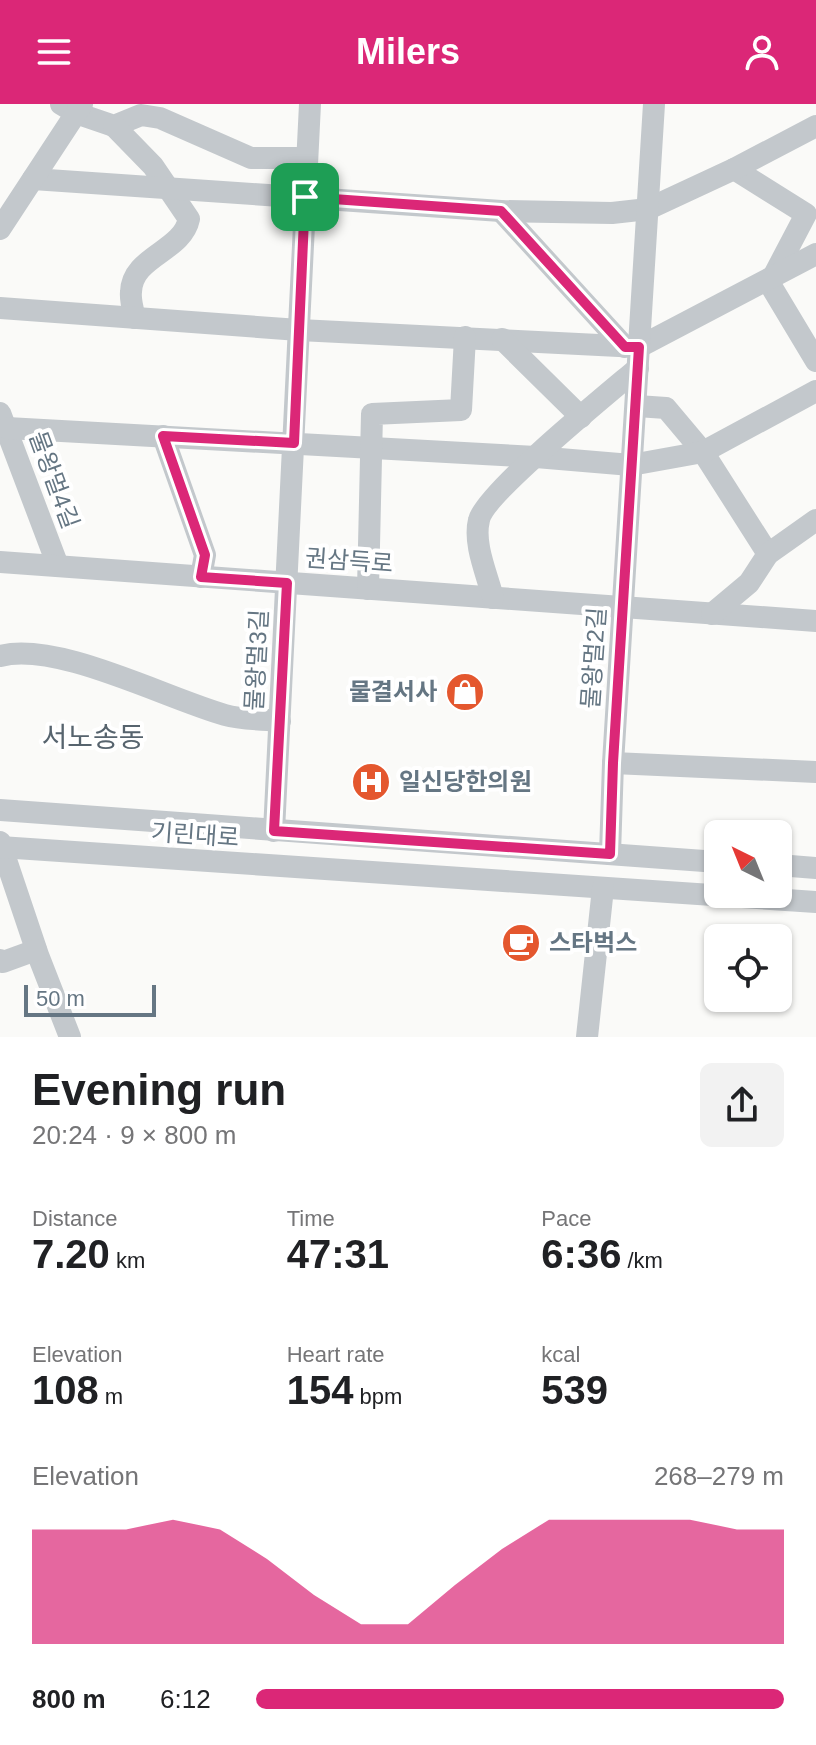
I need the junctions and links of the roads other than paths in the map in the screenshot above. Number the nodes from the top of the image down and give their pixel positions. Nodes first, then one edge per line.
1 (310, 104) edge
2 (654, 104) edge
3 (73, 107) edge
4 (114, 126) junction
5 (816, 126) edge
6 (307, 158) junction
7 (734, 169) junction
8 (33, 179) junction
9 (168, 188) junction
10 (305, 197) junction
11 (648, 209) junction
12 (501, 211) junction
13 (0, 229) edge
14 (816, 254) edge
15 (771, 278) junction
16 (0, 308) edge
17 (135, 318) junction
18 (299, 330) junction
19 (472, 338) junction
20 (502, 339) junction
21 (634, 354) junction
22 (816, 361) edge
23 (816, 391) edge
24 (637, 406) junction
25 (581, 417) junction
26 (3, 420) edge
27 (163, 436) junction
28 (294, 443) junction
29 (373, 448) junction
30 (703, 452) junction
31 (536, 457) junction
32 (631, 465) junction
33 (816, 520) edge
34 (768, 554) junction
35 (0, 562) edge
36 (58, 566) junction
37 (201, 577) junction
38 (287, 583) junction
39 (368, 589) junction
40 (493, 598) junction
41 (623, 607) junction
42 (712, 614) junction
43 (816, 621) edge
44 (0, 656) edge
45 (280, 721) junction
46 (613, 763) junction
47 (816, 772) edge
48 (0, 810) edge
49 (274, 831) junction
50 (1, 846) edge
51 (610, 854) junction
52 (704, 861) edge
53 (792, 866) edge
54 (816, 868) edge
55 (603, 888) junction
56 (816, 902) edge
57 (36, 950) junction
58 (0, 960) edge
59 (70, 1037) edge
60 (587, 1037) edge

1 - 6 street, 물왕멀3길
2 - 11 street, 물왕멀2길
3 - 4 street
3 - 8 street
4 - 6 street
4 - 9 street
5 - 7 street
6 - 10 street, 물왕멀3길
7 - 11 street
7 - 15 street
8 - 9 street
8 - 13 street
9 - 10 street
9 - 17 street
10 - 12 street
10 - 18 street, 물왕멀3길
11 - 12 street
11 - 21 street, 물왕멀2길
12 - 21 street
14 - 15 street
15 - 21 street
15 - 22 street
16 - 17 street
17 - 18 street
18 - 19 street
18 - 28 street, 물왕멀3길
19 - 20 street
19 - 29 street
20 - 21 street
20 - 25 street
21 - 24 street, 물왕멀2길
21 - 25 street
23 - 30 street
24 - 30 street
24 - 32 street, 물왕멀2길
25 - 31 street
26 - 27 street
26 - 36 street, 물왕멀4길
27 - 28 street
27 - 37 street
28 - 29 street
28 - 38 street, 물왕멀3길
29 - 31 street
29 - 39 street
30 - 32 street
30 - 34 street
31 - 32 street
31 - 40 street
32 - 41 street, 물왕멀2길
33 - 34 street
34 - 42 street
35 - 36 street, 권삼득로
36 - 37 street, 권삼득로
37 - 38 street, 권삼득로
38 - 39 street, 권삼득로
38 - 45 street, 물왕멀3길
39 - 40 street, 권삼득로
40 - 41 street, 권삼득로
41 - 42 street, 권삼득로
41 - 46 street, 물왕멀2길
42 - 43 street, 권삼득로
44 - 45 street
45 - 49 street, 물왕멀3길
46 - 47 street
46 - 51 street, 물왕멀2길
48 - 49 street, 기린대로
49 - 51 street, 기린대로
50 - 55 street, 기린대로
50 - 57 street, 기린대로
51 - 52 street, 기린대로
53 - 54 street
55 - 56 street, 기린대로
55 - 60 street
57 - 58 street
57 - 59 street, 기린대로

